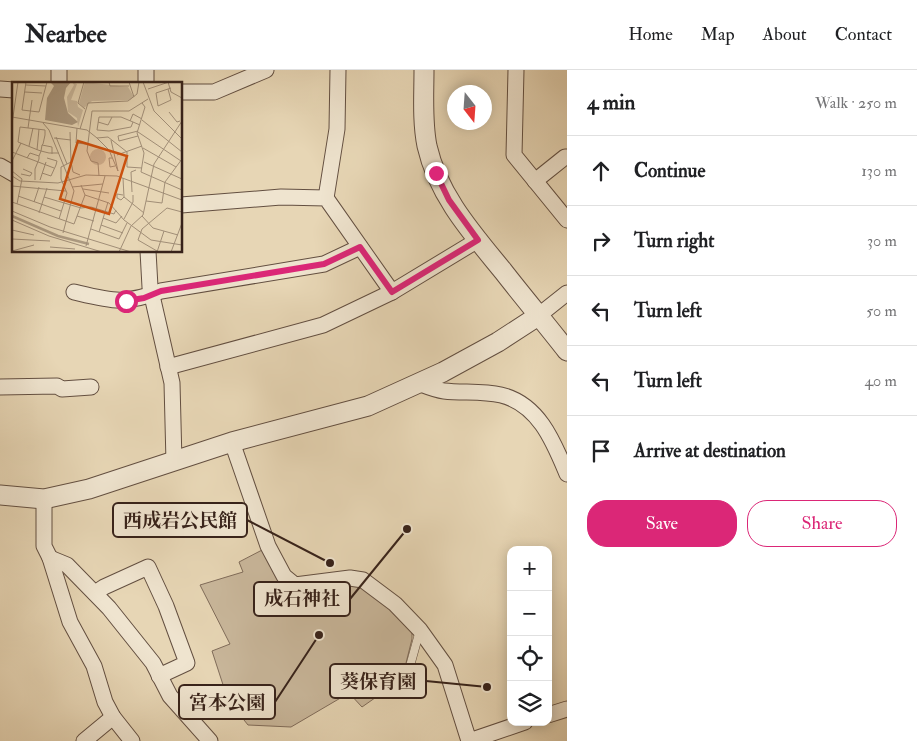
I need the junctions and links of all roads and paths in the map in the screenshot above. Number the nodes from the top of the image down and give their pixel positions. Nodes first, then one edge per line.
1 (266, 70) edge
2 (338, 70) edge
3 (424, 70) edge
4 (516, 70) edge
5 (243, 75) edge
6 (182, 92) edge
7 (567, 157) edge
8 (0, 166) edge
9 (12, 173) edge
10 (535, 181) junction
11 (326, 198) junction
12 (182, 205) edge
13 (567, 220) edge
14 (478, 240) junction
15 (360, 247) junction
16 (148, 252) edge
17 (74, 292) dead end
18 (392, 292) junction
19 (567, 293) edge
20 (152, 295) junction
21 (538, 316) junction
22 (567, 351) edge
23 (168, 367) junction
24 (418, 383) junction
25 (0, 387) edge
26 (91, 387) dead end
27 (232, 442) junction
28 (174, 462) junction
29 (567, 474) edge
30 (0, 496) edge
31 (44, 499) junction
32 (50, 558) junction
33 (95, 593) junction
34 (420, 630) junction
35 (159, 676) junction
36 (405, 684) dead end
37 (567, 709) edge
38 (552, 714) edge
39 (113, 717) junction
40 (513, 726) edge
41 (84, 741) edge
42 (132, 741) edge
43 (210, 741) edge

1 - 5 street
2 - 11 street
3 - 14 street
4 - 10 street
5 - 6 street
7 - 10 street
8 - 9 street
10 - 13 street
11 - 12 street
11 - 15 street
14 - 18 street
14 - 21 street
15 - 18 street
15 - 20 street
16 - 20 street
17 - 20 street
18 - 23 street
19 - 21 street
20 - 23 street
21 - 22 street
21 - 24 street
23 - 28 street
24 - 27 street
24 - 29 street
25 - 26 street
27 - 28 street
27 - 34 street
28 - 31 street
30 - 31 street
31 - 32 street
32 - 33 street
32 - 39 street
33 - 35 street
33 - 35 street
34 - 36 lane
34 - 40 street
35 - 43 street
37 - 38 street
39 - 41 street
39 - 42 street

